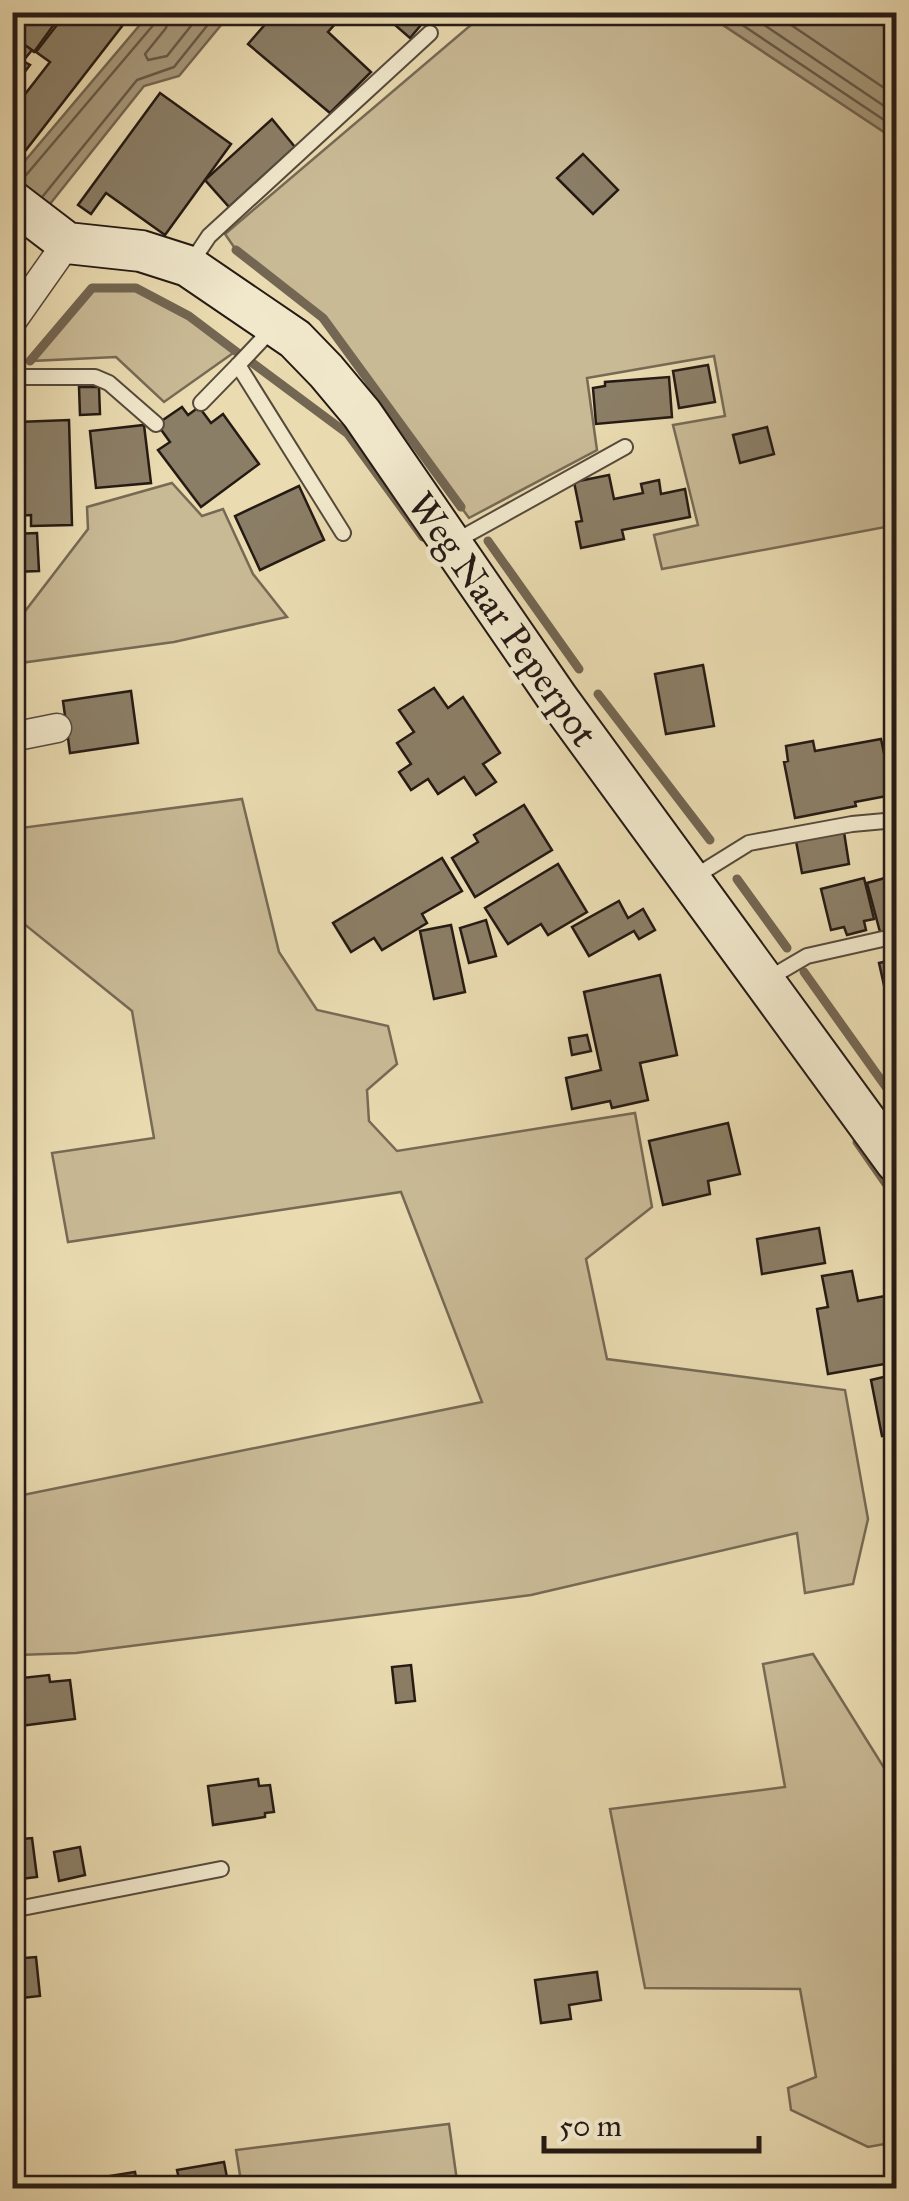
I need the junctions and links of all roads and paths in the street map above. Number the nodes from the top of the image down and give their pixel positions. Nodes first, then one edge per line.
1 (430, 33) dead end
2 (12, 201) edge
3 (67, 243) junction
4 (188, 266) junction
5 (12, 321) edge
6 (276, 325) junction
7 (238, 365) junction
8 (12, 377) edge
9 (202, 404) dead end
10 (156, 424) dead end
11 (625, 447) dead end
12 (343, 533) dead end
13 (448, 545) junction
14 (57, 728) dead end
15 (12, 738) edge
16 (896, 820) edge
17 (690, 880) junction
18 (896, 936) edge
19 (766, 981) junction
20 (896, 1162) edge
21 (220, 1869) dead end
22 (12, 1910) edge

1 - 4 lane
2 - 3 street
3 - 4 street, Weg Naar Peperpot
3 - 5 street
4 - 6 street, Weg Naar Peperpot
6 - 7 lane
6 - 13 street, Weg Naar Peperpot
7 - 9 lane
7 - 12 lane
8 - 10 lane
11 - 13 lane
13 - 17 street, Weg Naar Peperpot
14 - 15 street
16 - 17 lane
17 - 19 street, Weg Naar Peperpot
18 - 19 lane
19 - 20 street, Weg Naar Peperpot
21 - 22 lane

